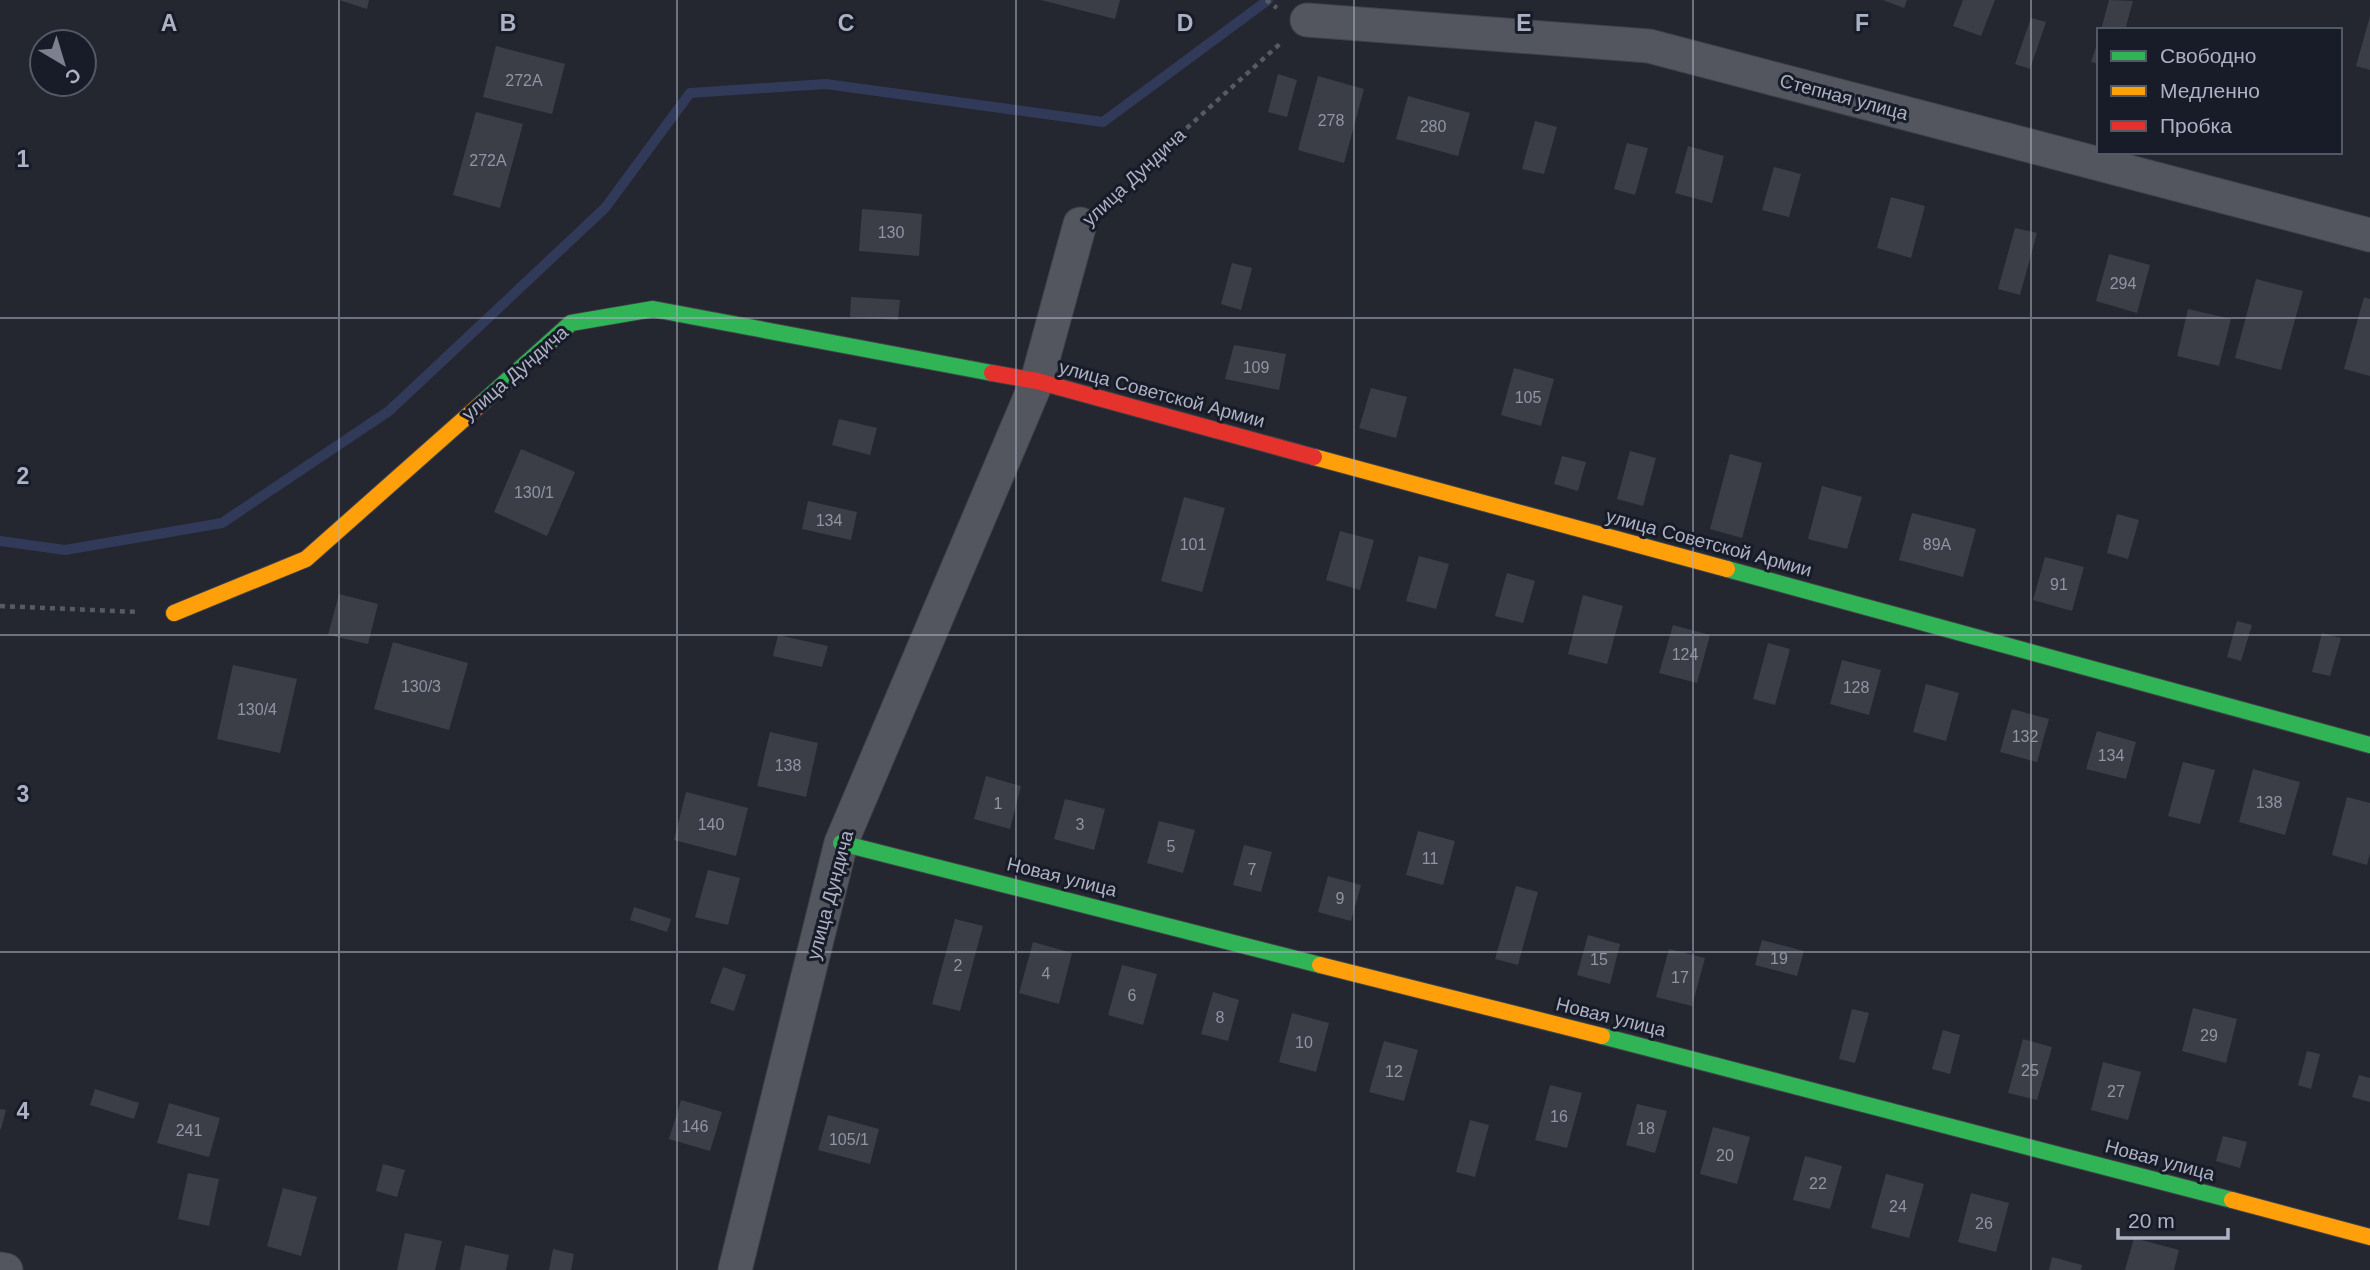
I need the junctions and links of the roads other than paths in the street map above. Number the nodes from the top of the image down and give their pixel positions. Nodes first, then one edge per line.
1 (1307, 20) road end
2 (1080, 224) road end
3 (2370, 235) edge
4 (1037, 381) junction
5 (174, 613) road end
6 (2370, 745) edge
7 (841, 842) junction
8 (2370, 1237) edge
9 (0, 1269) edge
10 (6, 1270) edge
11 (735, 1270) edge

1 - 3 street, Степная улица
2 - 4 street, улица Дундича
4 - 5 street, улица Дундича
4 - 6 street, улица Советской Армии
4 - 7 street, улица Дундича
7 - 8 street, Новая улица
7 - 11 street, улица Дундича
9 - 10 street

